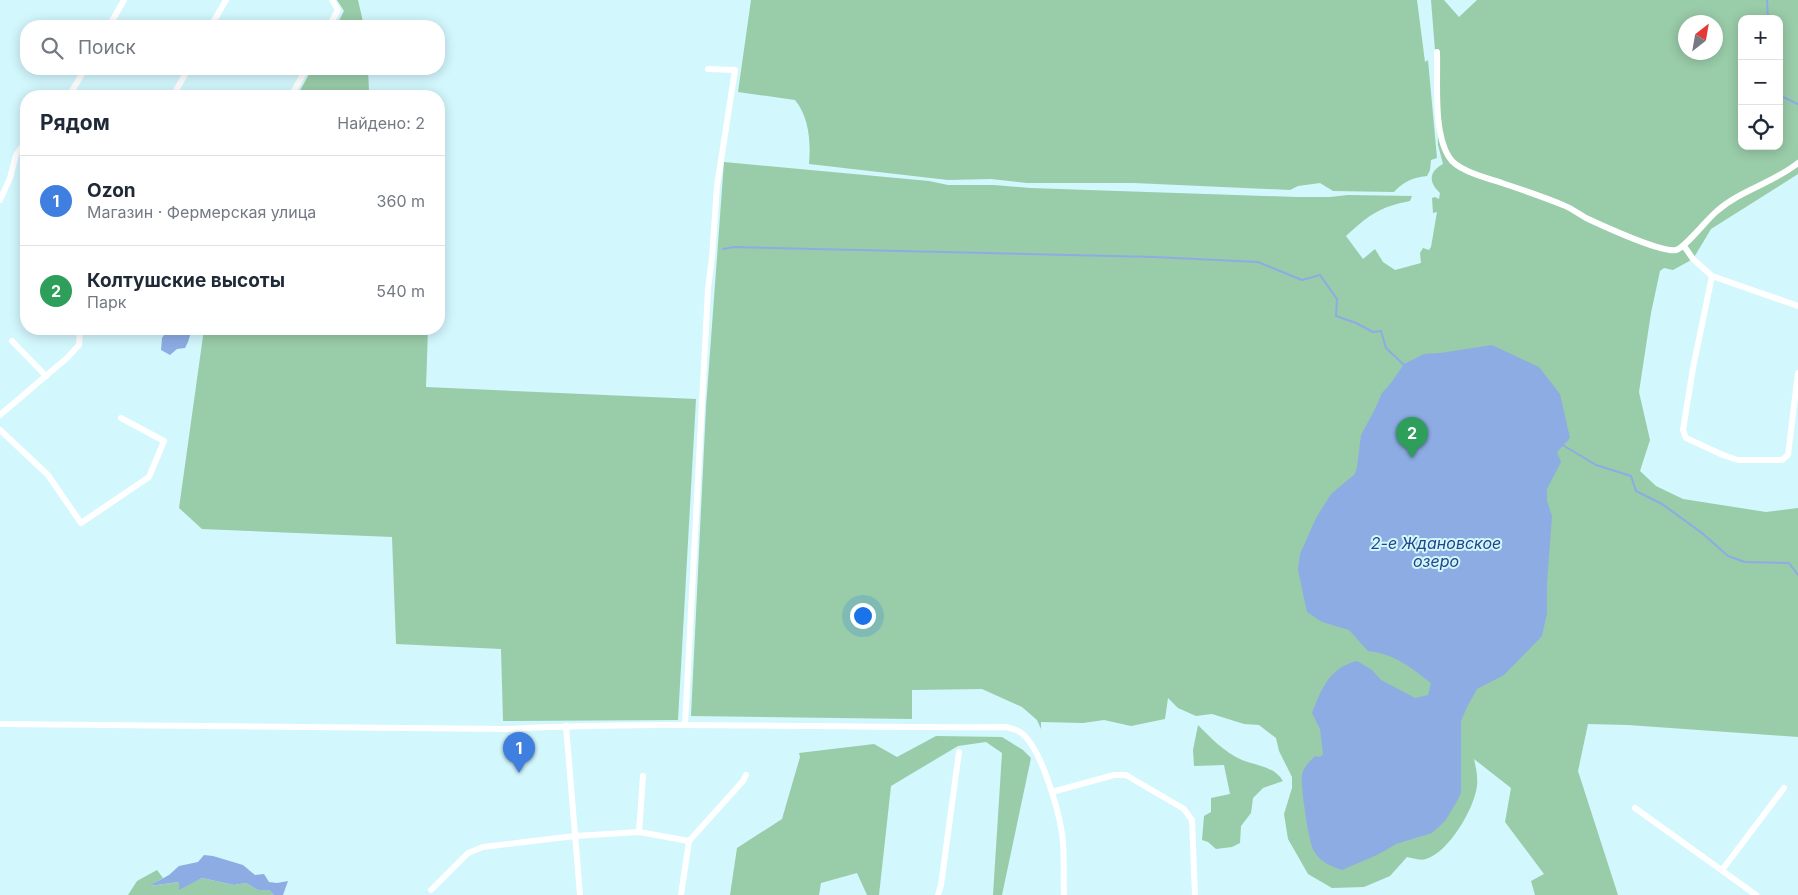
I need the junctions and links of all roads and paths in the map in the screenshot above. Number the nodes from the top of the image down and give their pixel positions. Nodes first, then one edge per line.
1 (124, 0) edge
2 (226, 0) edge
3 (332, 0) edge
4 (112, 20) edge
5 (214, 20) edge
6 (332, 20) edge
7 (1437, 52) dead end
8 (708, 69) dead end
9 (81, 75) edge
10 (185, 75) edge
11 (303, 75) edge
12 (73, 90) edge
13 (176, 90) edge
14 (294, 90) edge
15 (20, 149) edge
16 (1798, 163) edge
17 (0, 200) edge
18 (1684, 246) junction
19 (1712, 276) junction
20 (1798, 306) edge
21 (80, 335) edge
22 (12, 341) dead end
23 (1798, 373) edge
24 (46, 376) junction
25 (0, 415) edge
26 (121, 418) dead end
27 (0, 430) edge
28 (0, 724) edge
29 (685, 725) junction
30 (566, 726) junction
31 (959, 752) dead end
32 (746, 775) dead end
33 (643, 776) dead end
34 (1784, 788) dead end
35 (1052, 792) junction
36 (1635, 808) dead end
37 (639, 832) junction
38 (575, 836) junction
39 (689, 841) junction
40 (1722, 870) junction
41 (431, 890) dead end
42 (580, 895) edge
43 (681, 895) edge
44 (938, 895) edge
45 (1064, 895) edge
46 (1195, 895) edge
47 (1756, 895) edge

1 - 4 street
2 - 5 street
3 - 6 street
7 - 18 street
8 - 29 street
9 - 12 street
10 - 13 street
11 - 14 street
15 - 17 street
16 - 18 street
18 - 19 street
19 - 20 street
19 - 23 street
21 - 24 street
22 - 24 street
24 - 25 street
26 - 27 street
28 - 30 street
29 - 30 street
29 - 35 street
30 - 38 street
31 - 44 street
32 - 39 street
33 - 37 street
34 - 40 street
35 - 45 street
35 - 46 street
36 - 40 street
37 - 38 street
37 - 39 street
38 - 41 street
38 - 42 street
39 - 43 street
40 - 47 street

